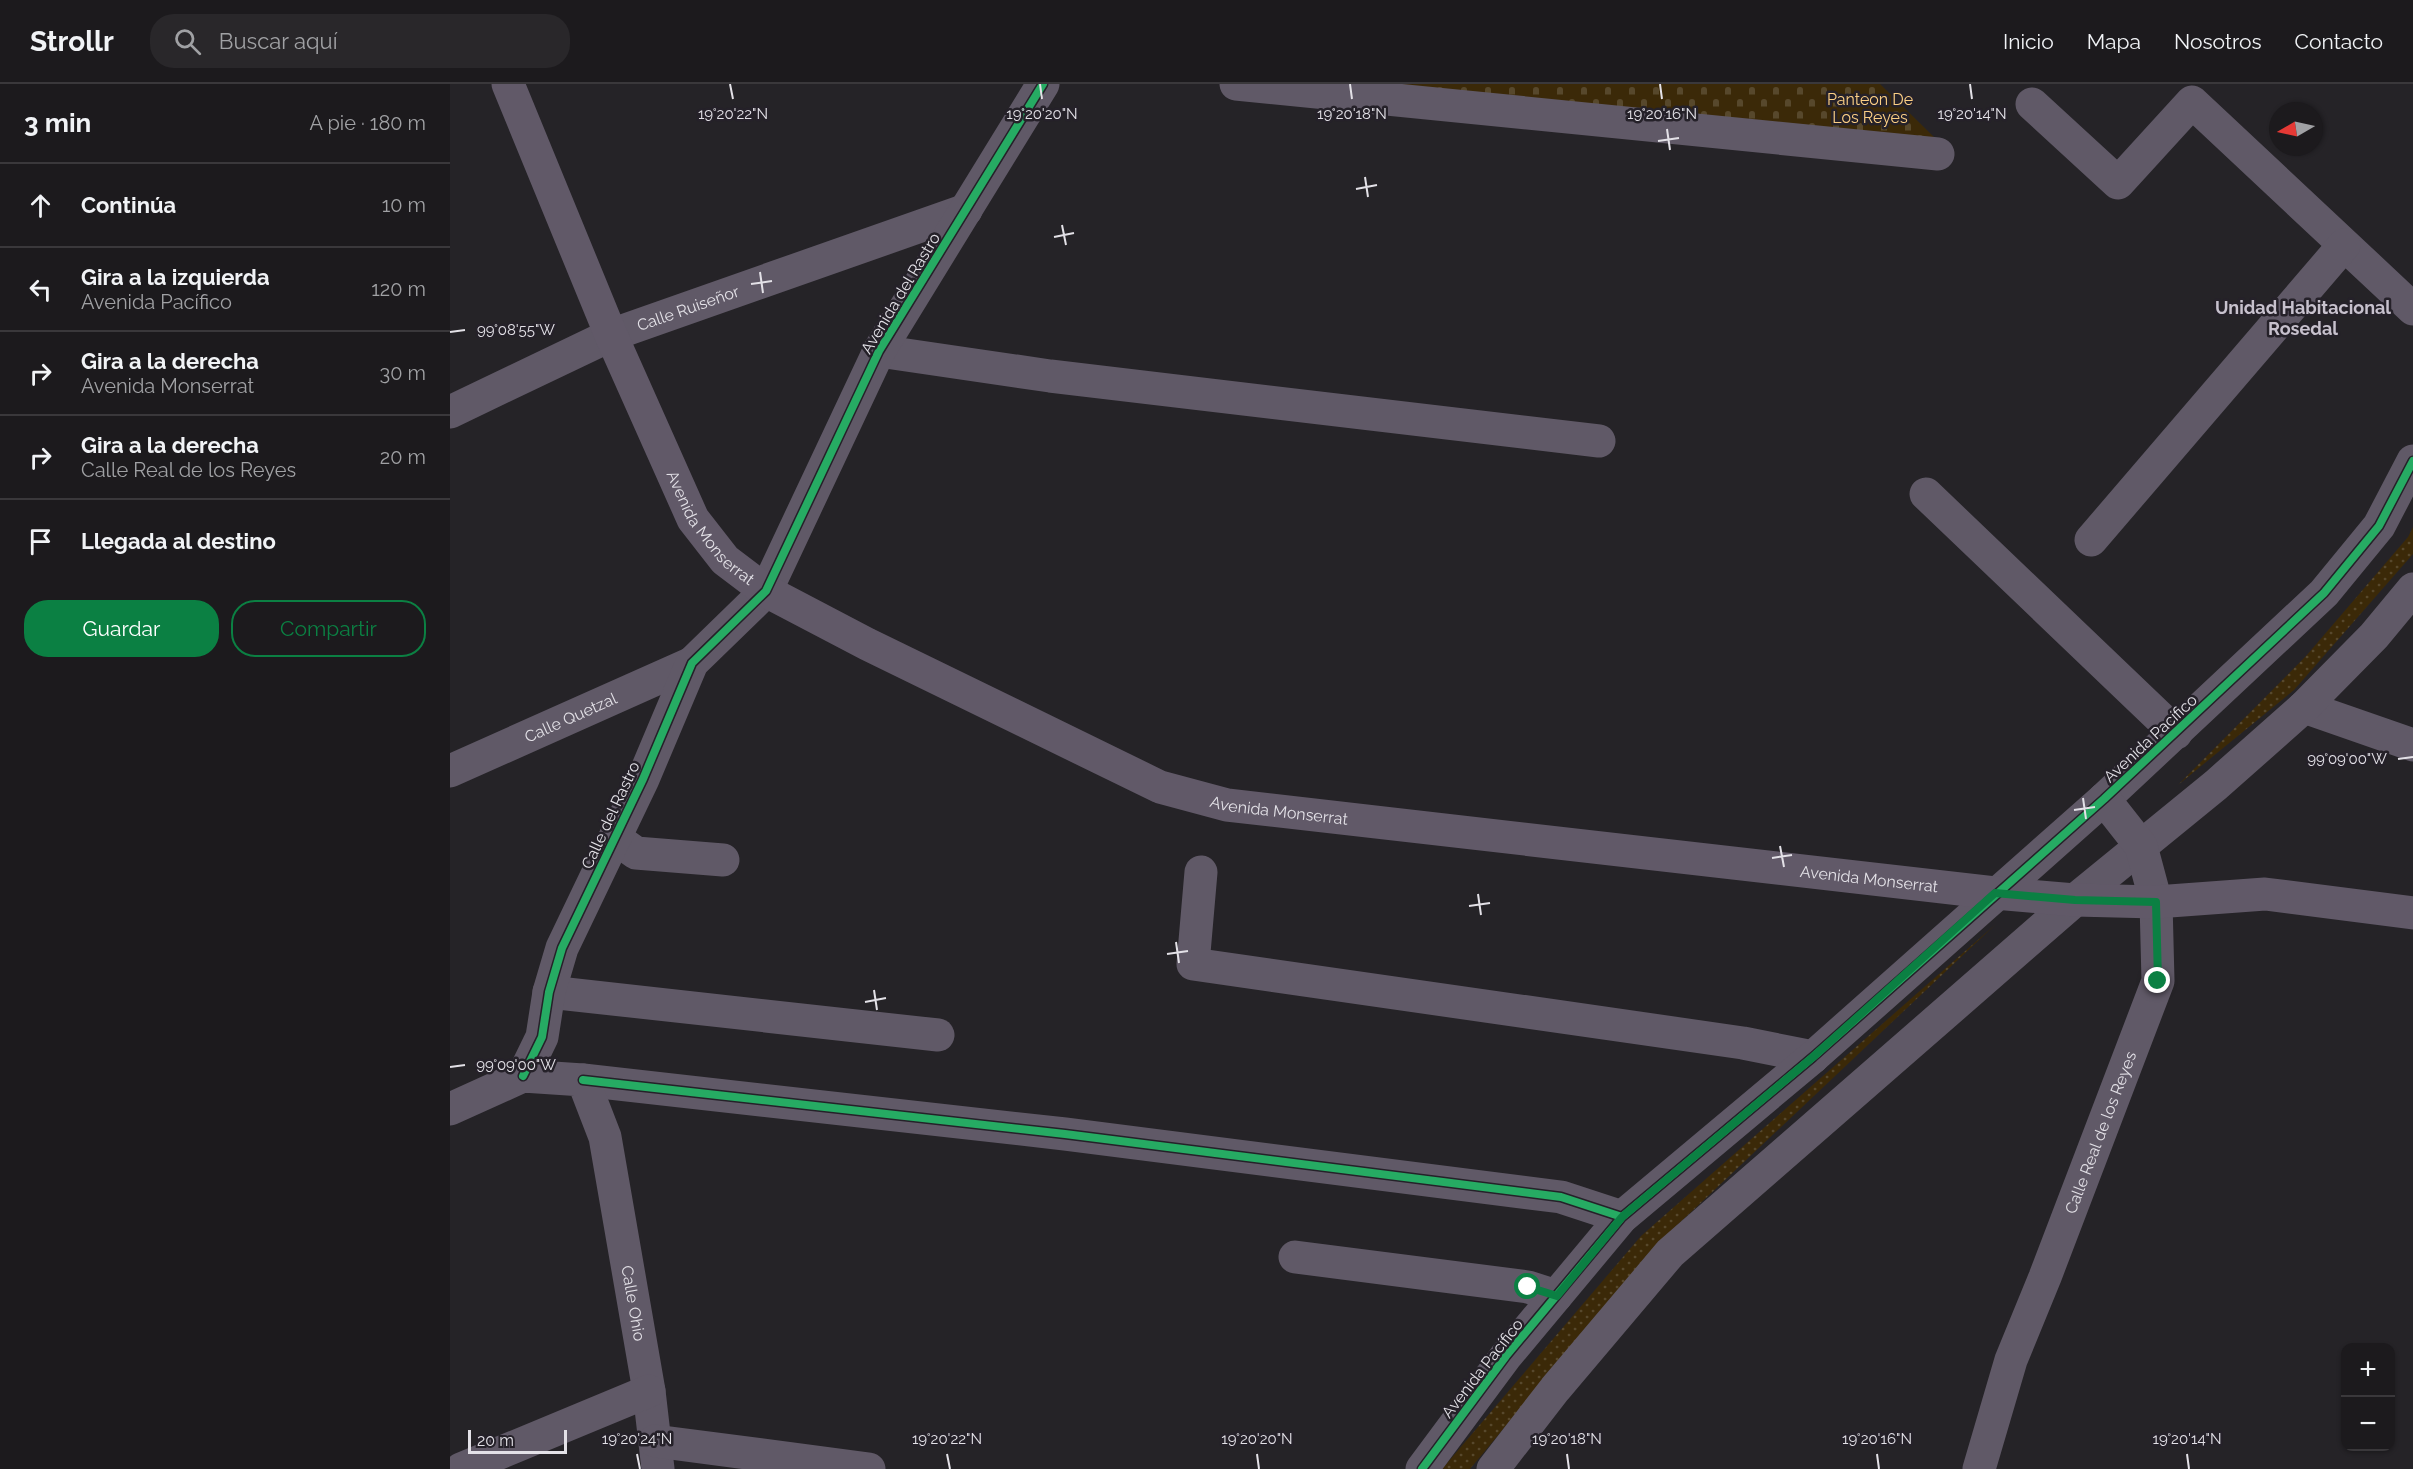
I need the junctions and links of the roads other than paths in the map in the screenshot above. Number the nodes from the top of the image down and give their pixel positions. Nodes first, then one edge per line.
1 (508, 84) edge
2 (1043, 84) edge
3 (1236, 84) edge
4 (2032, 104) dead end
5 (1938, 154) dead end
6 (966, 210) junction
7 (2344, 245) junction
8 (2413, 309) edge
9 (611, 335) junction
10 (879, 351) junction
11 (450, 412) edge
12 (1599, 441) dead end
13 (2413, 461) edge
14 (1926, 494) dead end
15 (2091, 540) dead end
16 (2413, 589) edge
17 (766, 591) junction
18 (692, 663) junction
19 (2304, 707) junction
20 (2176, 733) junction
21 (2413, 746) edge
22 (450, 771) edge
23 (2104, 799) junction
24 (615, 838) junction
25 (2141, 846) junction
26 (723, 860) dead end
27 (1201, 872) dead end
28 (1995, 893) junction
29 (2075, 900) junction
30 (2156, 902) junction
31 (2413, 913) edge
32 (549, 993) junction
33 (938, 1035) dead end
34 (1813, 1057) junction
35 (523, 1076) junction
36 (583, 1080) junction
37 (450, 1109) edge
38 (1622, 1217) junction
39 (1295, 1257) dead end
40 (1557, 1296) junction
41 (649, 1391) junction
42 (657, 1455) edge
43 (461, 1469) edge
44 (868, 1469) edge
45 (1422, 1469) edge
46 (1493, 1469) edge
47 (1979, 1469) edge

1 - 9 main road, Avenida Monserrat
2 - 6 street, Avenida del Rastro
3 - 5 street
4 - 7 street
6 - 9 street, Calle Ruiseñor
6 - 10 street, Avenida del Rastro
7 - 8 street
7 - 15 street
9 - 11 street, Calle Ruiseñor
9 - 17 main road, Avenida Monserrat
10 - 12 street
10 - 17 street, Avenida del Rastro
13 - 20 street, Avenida Pacífico
14 - 20 street
16 - 19 street
17 - 18 street, Calle del Rastro
17 - 28 main road, Avenida Monserrat
18 - 22 street, Calle Quetzal
18 - 24 street, Calle del Rastro
19 - 21 street
19 - 25 street
20 - 23 street, Avenida Pacífico
23 - 25 street, Calle Real de los Reyes
23 - 28 street, Avenida Pacífico
24 - 26 street
24 - 32 street, Calle del Rastro
25 - 29 street
25 - 30 street, Calle Real de los Reyes
27 - 34 street
28 - 29 main road, Avenida Monserrat
28 - 34 street, Avenida Pacífico
29 - 30 main road, Avenida Monserrat
29 - 46 street
30 - 31 main road, Avenida Monserrat
30 - 47 street, Calle Real de los Reyes
32 - 33 street
32 - 35 street, Calle del Rastro
34 - 38 street, Avenida Pacífico
35 - 36 street
35 - 37 street
36 - 38 street
36 - 41 street, Calle Ohio
38 - 40 street, Avenida Pacífico
39 - 40 street
40 - 45 street, Avenida Pacífico
41 - 42 street, Calle Ohio
41 - 43 street
42 - 44 street

